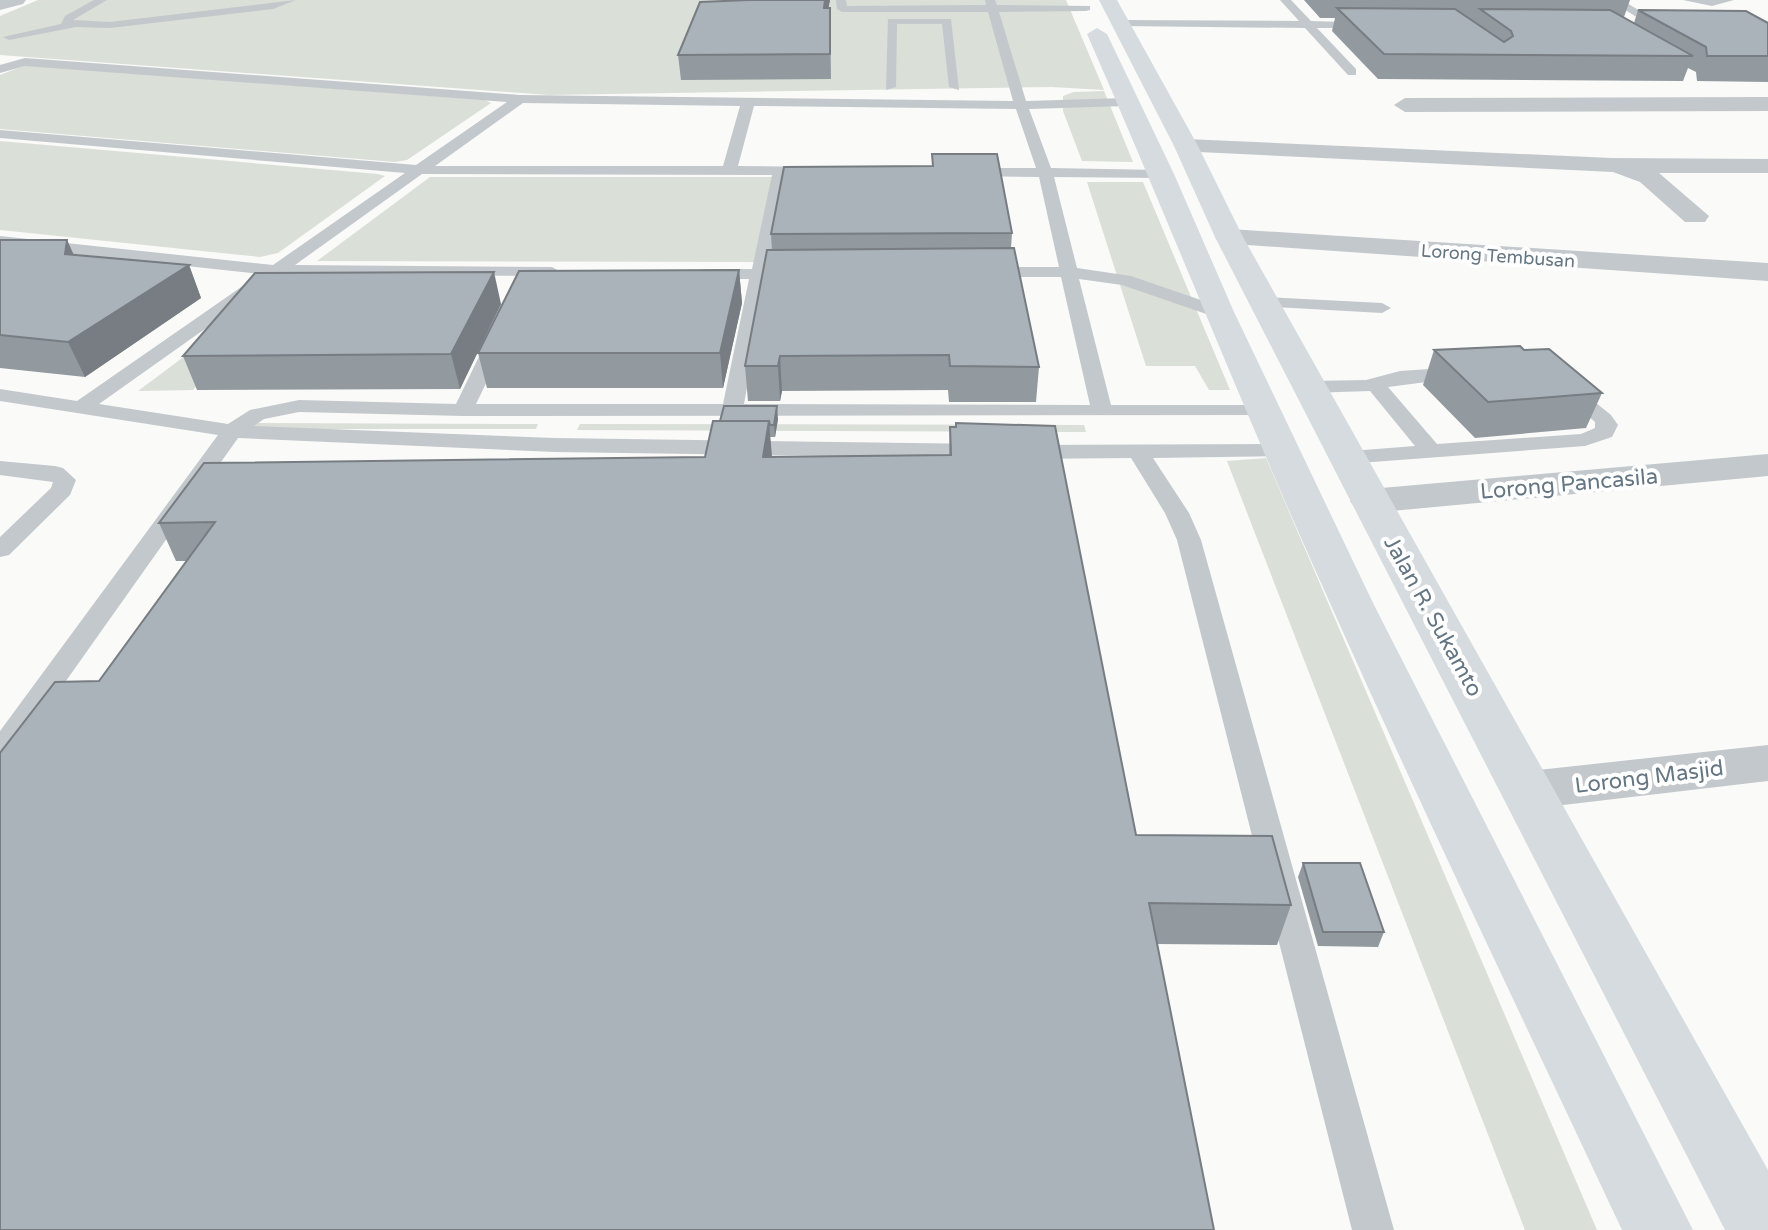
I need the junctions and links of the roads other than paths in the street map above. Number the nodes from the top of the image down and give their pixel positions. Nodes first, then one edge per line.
1 (17, 0) edge
2 (102, 0) edge
3 (291, 0) edge
4 (1285, 0) edge
5 (1614, 0) edge
6 (1688, 0) edge
7 (1729, 0) edge
8 (841, 4) edge
9 (991, 4) edge
10 (0, 5) edge
11 (1099, 8) edge
12 (892, 21) junction
13 (947, 21) junction
14 (996, 21) junction
15 (1310, 24) junction
16 (72, 25) junction
17 (1380, 25) edge
18 (1633, 27) edge
19 (1660, 27) junction
20 (1673, 27) edge
21 (9, 37) dead end
22 (0, 69) edge
23 (1352, 72) dead end
24 (875, 87) dead end
25 (970, 87) dead end
26 (1000, 87) dead end
27 (1021, 87) junction
28 (799, 88) edge
29 (1118, 92) junction
30 (520, 99) junction
31 (626, 100) junction
32 (748, 102) junction
33 (1533, 104) junction
34 (1574, 104) junction
35 (1768, 104) edge
36 (1021, 105) junction
37 (1405, 105) dead end
38 (0, 134) edge
39 (1173, 160) junction
40 (1611, 165) junction
41 (1768, 166) edge
42 (419, 170) junction
43 (729, 171) junction
44 (780, 171) junction
45 (1652, 171) junction
46 (827, 172) edge
47 (951, 172) edge
48 (1045, 172) junction
49 (1695, 216) dead end
50 (1229, 237) junction
51 (0, 241) edge
52 (276, 270) junction
53 (575, 272) edge
54 (1068, 272) junction
55 (683, 273) edge
56 (961, 273) edge
57 (760, 274) junction
58 (822, 274) edge
59 (1763, 277) edge
60 (1264, 302) junction
61 (1382, 308) dead end
62 (1218, 312) junction
63 (509, 313) edge
64 (1474, 372) edge
65 (1548, 376) edge
66 (1375, 384) junction
67 (1309, 387) junction
68 (0, 395) edge
69 (82, 407) junction
70 (463, 410) junction
71 (565, 410) junction
72 (732, 410) junction
73 (1102, 411) junction
74 (1263, 411) junction
75 (232, 431) junction
76 (555, 445) junction
77 (1281, 451) junction
78 (1432, 452) junction
79 (1139, 453) junction
80 (1346, 457) junction
81 (1768, 465) edge
82 (0, 468) edge
83 (1370, 501) junction
84 (0, 550) edge
85 (0, 752) edge
86 (1768, 763) edge
87 (1529, 790) junction
88 (1373, 1230) edge
89 (1658, 1230) edge
90 (1763, 1230) edge

1 - 10 street
2 - 16 lane
3 - 16 lane
4 - 15 lane
5 - 19 lane
6 - 7 lane
8 - 9 lane
8 - 12 lane
9 - 11 lane
9 - 14 lane
11 - 15 lane
11 - 29 highway, Jalan R. Sukamto
11 - 39 highway, Jalan R. Sukamto
12 - 13 lane
12 - 24 lane
13 - 14 lane
13 - 25 lane
14 - 27 lane
15 - 17 lane
15 - 23 lane
16 - 21 lane
18 - 19 lane
19 - 20 lane
22 - 30 lane
26 - 27 lane
27 - 36 lane
28 - 31 lane
29 - 36 lane
29 - 39 highway, Jalan R. Sukamto
30 - 31 lane
30 - 42 lane
31 - 32 lane
32 - 36 lane
32 - 43 lane
33 - 34 street
33 - 37 street
33 - 40 street
34 - 35 street
34 - 45 street
36 - 48 lane
38 - 42 lane
39 - 40 street
39 - 48 lane
39 - 50 highway, Jalan R. Sukamto
39 - 62 highway, Jalan R. Sukamto
40 - 45 street
41 - 45 street
42 - 43 lane
42 - 52 lane
43 - 44 lane
44 - 46 lane
44 - 57 lane
45 - 49 street
47 - 48 lane
48 - 54 lane
50 - 59 street, Lorong Tembusan
50 - 60 highway, Jalan R. Sukamto
51 - 52 lane
52 - 53 lane
52 - 69 lane
54 - 56 lane
54 - 62 lane
54 - 73 lane
55 - 57 lane
57 - 58 lane
57 - 72 lane
60 - 61 lane
60 - 67 highway, Jalan R. Sukamto
62 - 74 highway, Jalan R. Sukamto
63 - 70 lane
64 - 66 lane
65 - 78 lane
66 - 67 lane
66 - 78 lane
67 - 80 highway, Jalan R. Sukamto
68 - 69 lane
69 - 75 lane
70 - 71 lane
70 - 75 lane
71 - 72 lane
71 - 76 lane
72 - 73 lane
73 - 74 lane
74 - 77 highway, Jalan R. Sukamto
75 - 76 lane
75 - 85 lane
76 - 79 lane
77 - 79 lane
77 - 89 highway, Jalan R. Sukamto
78 - 80 lane
79 - 88 lane
80 - 83 highway, Jalan R. Sukamto
81 - 83 street, Lorong Pancasila
82 - 84 lane
83 - 87 highway, Jalan R. Sukamto
86 - 87 street, Lorong Masjid
87 - 90 highway, Jalan R. Sukamto

